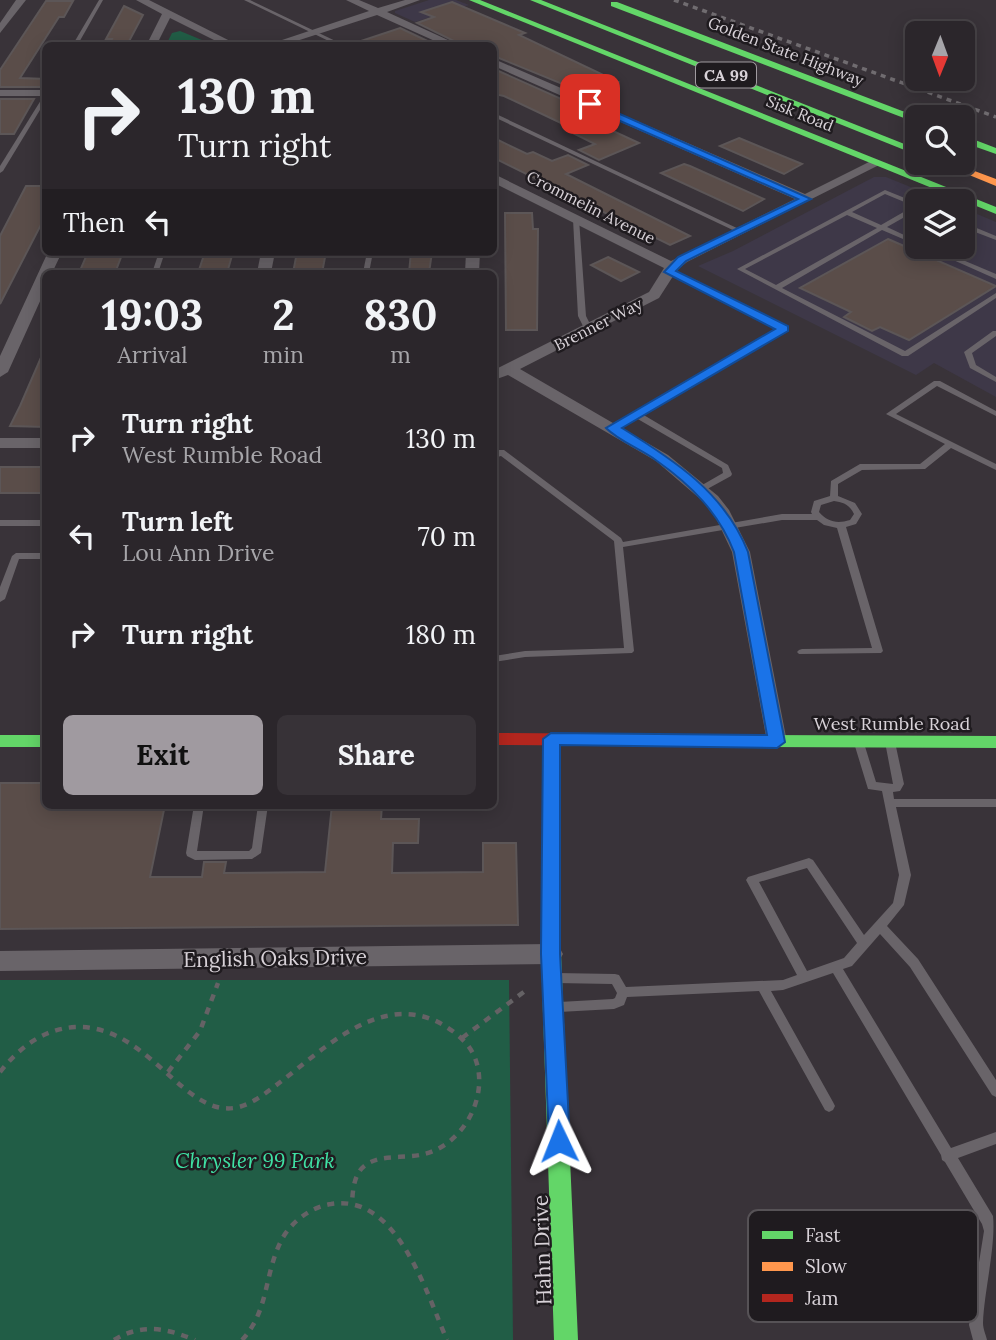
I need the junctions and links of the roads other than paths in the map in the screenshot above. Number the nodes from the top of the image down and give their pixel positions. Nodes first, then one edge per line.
1 (21, 0) edge
2 (101, 0) edge
3 (141, 0) edge
4 (246, 0) edge
5 (351, 0) edge
6 (415, 0) edge
7 (473, 0) edge
8 (534, 0) edge
9 (602, 0) edge
10 (377, 11) junction
11 (167, 13) junction
12 (0, 30) edge
13 (313, 31) junction
14 (76, 42) edge
15 (153, 42) edge
16 (227, 42) edge
17 (281, 42) edge
18 (336, 42) edge
19 (447, 42) edge
20 (497, 63) edge
21 (0, 93) edge
22 (42, 93) edge
23 (42, 100) edge
24 (905, 115) edge
25 (497, 116) edge
26 (975, 143) edge
27 (905, 147) edge
28 (996, 151) edge
29 (877, 163) junction
30 (0, 171) edge
31 (975, 175) edge
32 (497, 180) edge
33 (996, 183) edge
34 (941, 189) edge
35 (806, 199) junction
36 (905, 201) edge
37 (975, 203) edge
38 (996, 211) edge
39 (847, 212) junction
40 (905, 213) edge
41 (576, 219) junction
42 (882, 227) junction
43 (975, 229) edge
44 (739, 231) junction
45 (905, 238) edge
46 (996, 238) edge
47 (956, 259) edge
48 (671, 270) junction
49 (996, 276) edge
50 (42, 280) edge
51 (776, 288) junction
52 (996, 295) edge
53 (588, 328) junction
54 (996, 333) edge
55 (0, 372) edge
56 (501, 373) edge
57 (996, 380) edge
58 (636, 414) junction
59 (996, 414) edge
60 (612, 428) junction
61 (0, 443) edge
62 (42, 443) edge
63 (949, 445) junction
64 (497, 454) edge
65 (996, 467) edge
66 (700, 491) junction
67 (834, 498) junction
68 (817, 517) junction
69 (0, 523) edge
70 (42, 523) edge
71 (730, 526) junction
72 (841, 526) junction
73 (619, 545) junction
74 (42, 556) edge
75 (0, 599) edge
76 (802, 652) dead end
77 (497, 659) edge
78 (497, 738) edge
79 (551, 739) junction
80 (0, 741) edge
81 (42, 741) edge
82 (777, 742) junction
83 (858, 742) junction
84 (890, 742) junction
85 (996, 742) edge
86 (887, 789) junction
87 (890, 803) junction
88 (996, 803) edge
89 (198, 809) edge
90 (263, 809) edge
91 (880, 926) junction
92 (864, 944) junction
93 (551, 954) junction
94 (0, 961) edge
95 (835, 966) junction
96 (554, 978) junction
97 (804, 978) junction
98 (762, 986) junction
99 (623, 992) junction
100 (555, 1008) junction
101 (996, 1091) edge
102 (829, 1106) dead end
103 (996, 1138) edge
104 (947, 1156) junction
105 (978, 1312) edge
106 (976, 1322) edge
107 (566, 1340) edge
108 (980, 1340) edge

1 - 12 street
2 - 14 lane
3 - 11 street
4 - 13 lane
5 - 10 street
6 - 10 street
7 - 29 main road, Sisk Road
8 - 27 main road, CA 99
9 - 24 main road, Golden State Highway / CA 99
10 - 13 street
10 - 19 street
11 - 15 street
11 - 16 street
13 - 17 street
13 - 18 lane
20 - 35 street
21 - 22 street
23 - 30 lane
25 - 44 lane
26 - 28 main road
29 - 34 main road, Sisk Road
29 - 35 street, Brenner Way
31 - 33 main road
32 - 41 street, Crommelin Avenue
35 - 44 street, Brenner Way
36 - 39 lane
37 - 38 main road, Sisk Road
39 - 42 lane
39 - 51 lane
40 - 42 lane
41 - 48 street, Crommelin Avenue
41 - 53 lane
42 - 45 lane
42 - 51 lane
43 - 46 lane
44 - 48 street, Brenner Way
47 - 49 lane
48 - 53 street, Brenner Way
48 - 58 lane
50 - 55 street
51 - 52 lane
53 - 56 street, Brenner Way
54 - 57 lane
56 - 60 street
58 - 60 lane
58 - 66 lane
59 - 63 lane
60 - 66 street
61 - 62 street
63 - 65 lane
63 - 67 lane
64 - 73 lane
66 - 71 street
67 - 68 lane
67 - 72 lane
68 - 71 lane
68 - 72 lane
69 - 70 lane
71 - 73 lane
71 - 82 street
72 - 76 lane
73 - 77 lane
74 - 75 lane
78 - 79 main road, West Rumble Road
79 - 82 main road, West Rumble Road
79 - 93 main road, Hahn Drive
80 - 81 main road
82 - 83 main road, West Rumble Road
83 - 84 main road, West Rumble Road
83 - 86 lane
84 - 85 main road, West Rumble Road
84 - 86 lane
86 - 87 lane
87 - 88 lane
87 - 91 lane
89 - 90 lane
91 - 92 lane
91 - 101 lane
92 - 95 lane
92 - 97 lane
93 - 94 street, English Oaks Drive
93 - 96 main road, Hahn Drive
95 - 97 lane
95 - 104 lane
96 - 99 lane
96 - 100 main road, Hahn Drive
97 - 98 lane
98 - 99 lane
98 - 102 lane
99 - 100 lane
100 - 107 main road, Hahn Drive
103 - 104 lane
104 - 105 lane
106 - 108 lane

